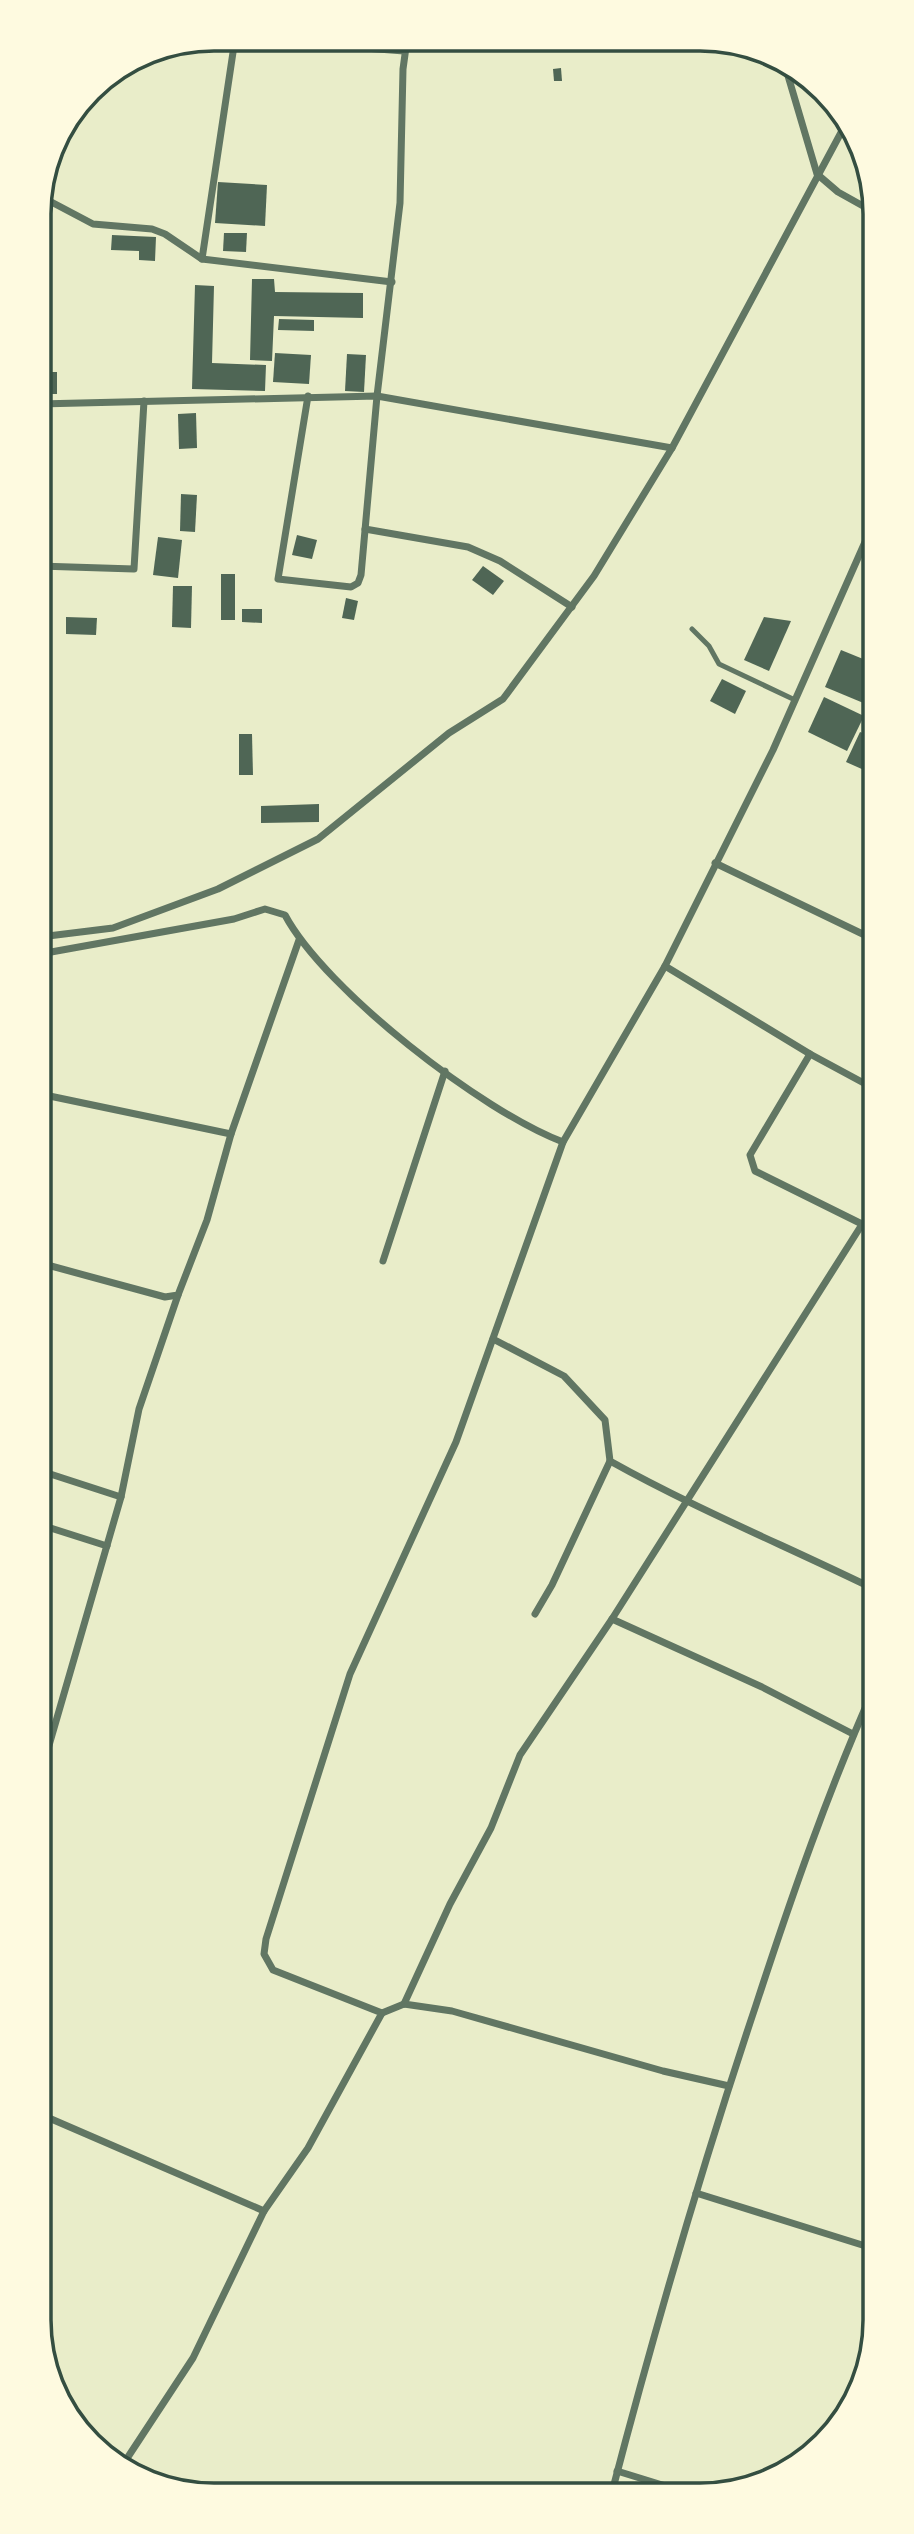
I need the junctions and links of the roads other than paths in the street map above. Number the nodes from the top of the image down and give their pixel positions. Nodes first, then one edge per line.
1 (233, 51) edge
2 (404, 51) edge
3 (788, 77) edge
4 (841, 132) edge
5 (817, 174) junction
6 (51, 202) edge
7 (863, 206) edge
8 (202, 259) junction
9 (392, 282) junction
10 (308, 396) junction
11 (377, 396) junction
12 (144, 401) junction
13 (51, 404) edge
14 (672, 447) junction
15 (365, 529) junction
16 (863, 547) edge
17 (51, 566) edge
18 (572, 607) junction
19 (692, 629) dead end
20 (795, 700) junction
21 (715, 863) junction
22 (863, 934) edge
23 (51, 936) edge
24 (299, 940) junction
25 (51, 952) edge
26 (666, 966) junction
27 (810, 1054) junction
28 (445, 1071) junction
29 (863, 1082) edge
30 (51, 1096) edge
31 (231, 1134) junction
32 (563, 1142) junction
33 (861, 1226) joint
34 (383, 1261) dead end
35 (51, 1266) edge
36 (178, 1295) junction
37 (493, 1339) junction
38 (610, 1461) junction
39 (51, 1474) edge
40 (121, 1497) junction
41 (685, 1503) junction
42 (51, 1528) edge
43 (107, 1546) junction
44 (863, 1584) edge
45 (534, 1614) dead end
46 (612, 1619) junction
47 (863, 1712) edge
48 (853, 1734) junction
49 (51, 1739) edge
50 (404, 2004) junction
51 (382, 2013) junction
52 (729, 2086) junction
53 (51, 2119) edge
54 (696, 2193) junction
55 (264, 2211) junction
56 (863, 2245) edge
57 (127, 2458) edge
58 (617, 2472) junction
59 (614, 2483) edge
60 (654, 2483) edge

1 - 8 street
2 - 9 street
3 - 5 street
4 - 5 street
5 - 7 street
5 - 14 street
6 - 8 street
8 - 9 street
9 - 11 street
10 - 11 street
10 - 12 street
10 - 15 street
11 - 14 street
11 - 15 street
12 - 13 street
12 - 17 street
14 - 18 street
15 - 18 street
16 - 20 street
18 - 23 street
19 - 20 lane
20 - 21 street
21 - 22 street
21 - 26 street
24 - 25 street
24 - 28 street
24 - 31 street
26 - 27 street
26 - 32 street
27 - 29 street
27 - 33 street
28 - 32 street
28 - 34 street
30 - 31 street
31 - 36 street
32 - 37 street
33 - 41 street
35 - 36 street
36 - 40 street
37 - 38 street
37 - 51 street
38 - 41 street
38 - 45 street
39 - 40 street
40 - 43 street
41 - 44 street
41 - 46 street
42 - 43 street
43 - 49 street
46 - 48 street
46 - 50 street
47 - 48 street
48 - 52 street
50 - 51 street
50 - 52 street
51 - 55 street
52 - 54 street
53 - 55 street
54 - 56 street
54 - 58 street
55 - 57 street
58 - 59 street
58 - 60 street

